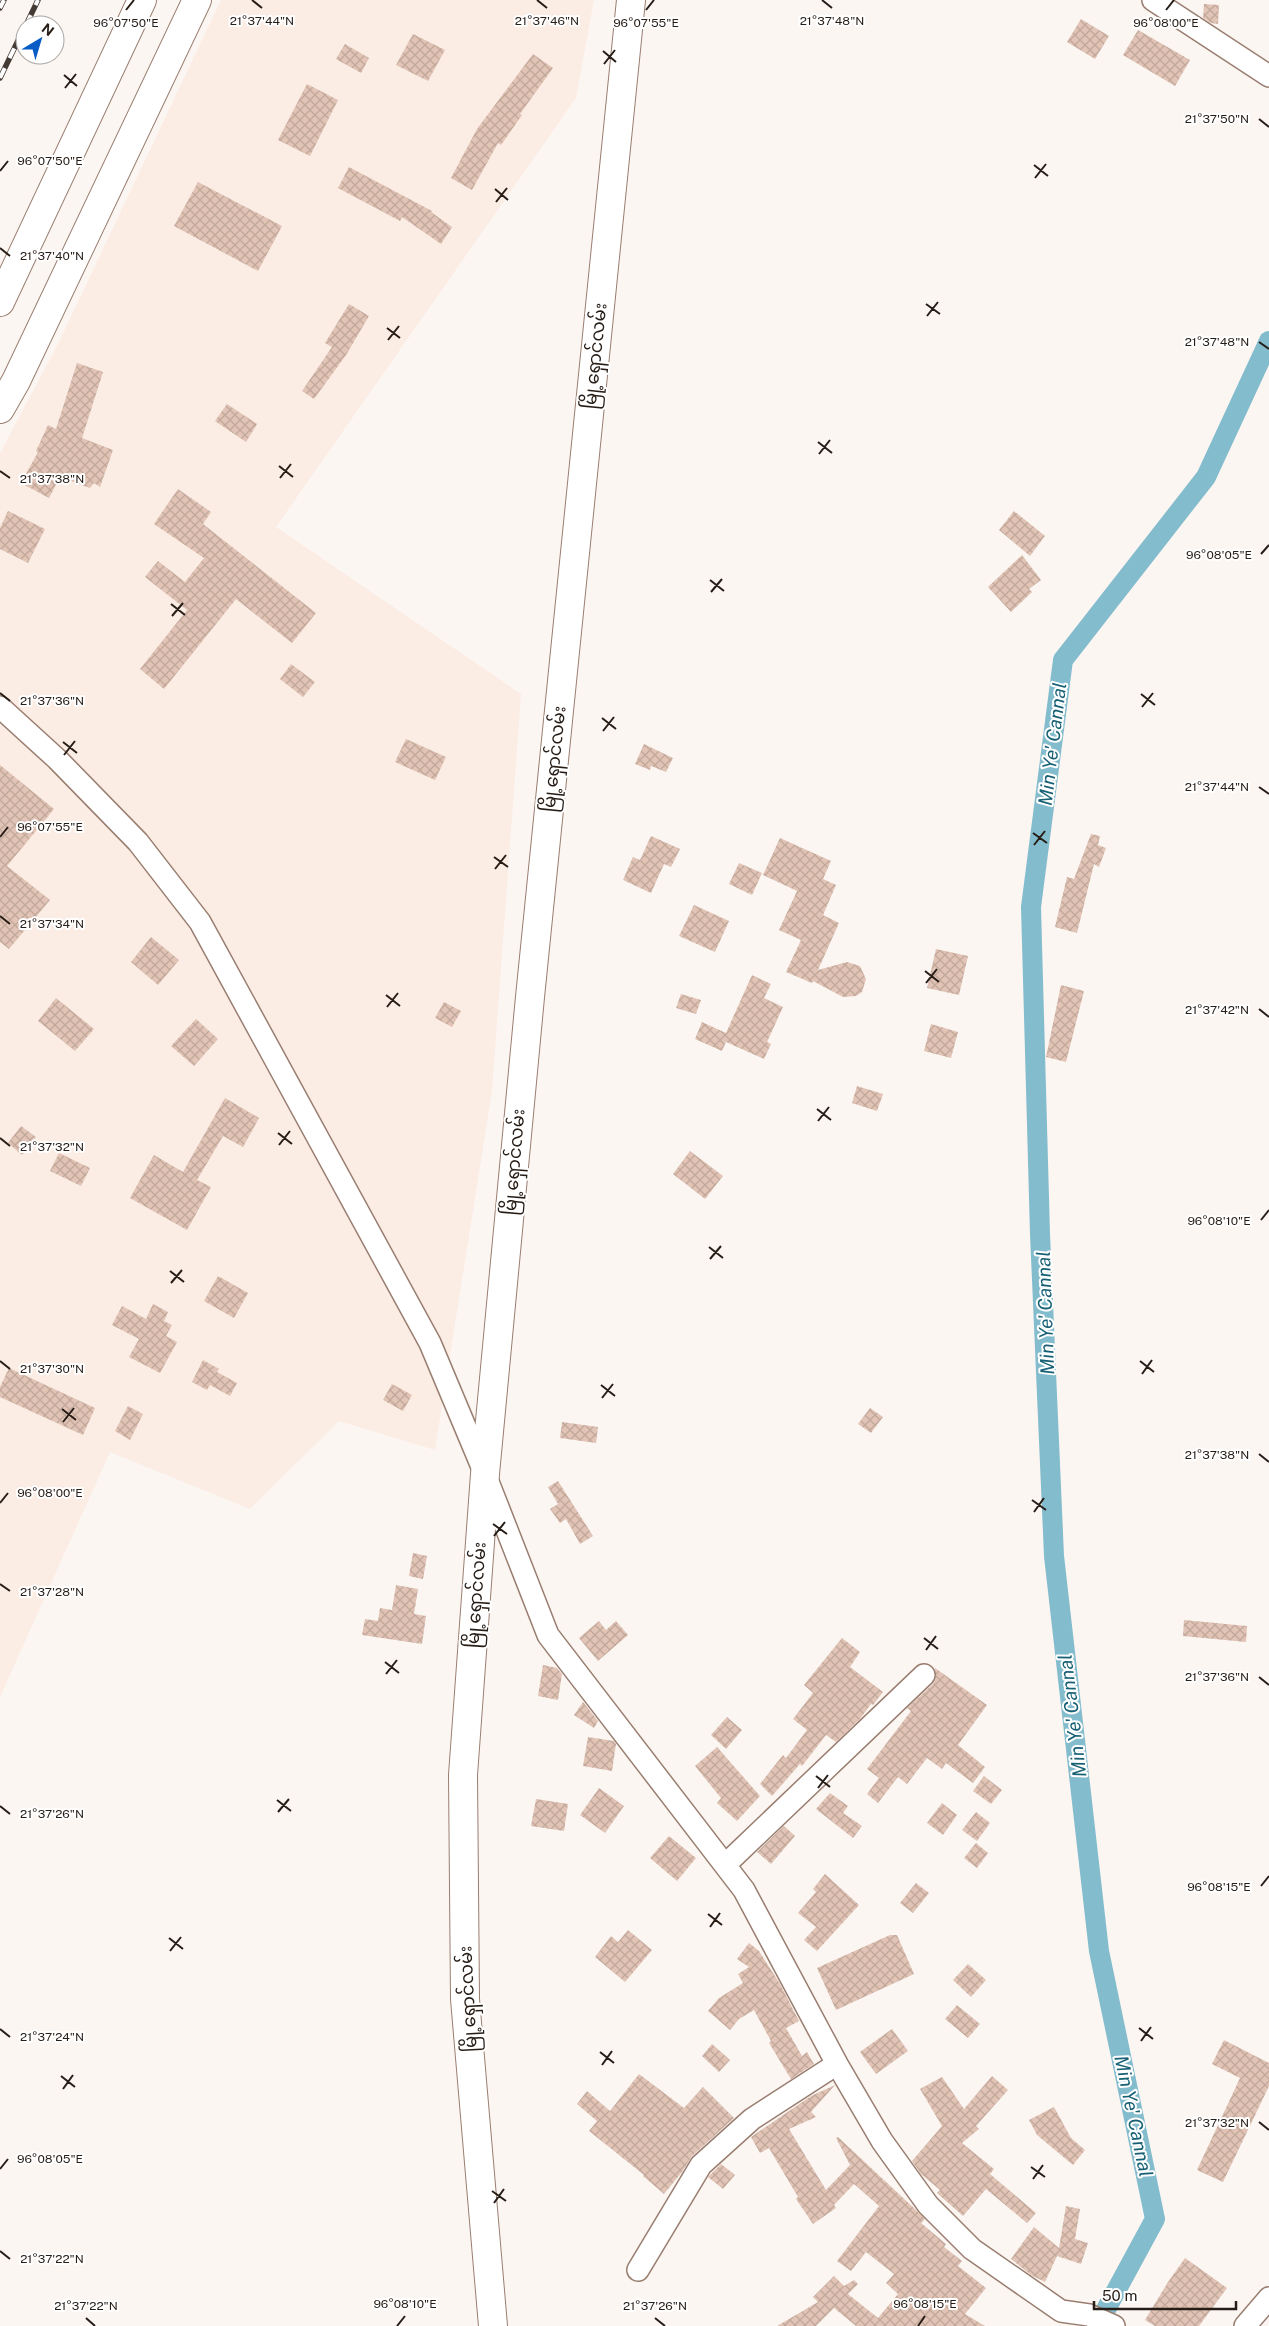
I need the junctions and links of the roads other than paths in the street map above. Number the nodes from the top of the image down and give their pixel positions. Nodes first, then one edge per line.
1 (142, 0) edge
2 (197, 0) edge
3 (630, 0) edge
4 (1153, 0) edge
5 (1269, 76) edge
6 (0, 302) edge
7 (0, 409) edge
8 (0, 707) edge
9 (485, 1474) junction
10 (924, 1675) dead end
11 (725, 1865) junction
12 (837, 2064) junction
13 (638, 2270) dead end
14 (1269, 2298) edge
15 (493, 2326) edge
16 (1114, 2326) edge
17 (1245, 2326) edge

1 - 6 main road
2 - 7 main road
3 - 9 main road, မြို့ရှောင်လမ်း
4 - 5 street
8 - 9 street
9 - 11 street
9 - 15 main road, မြို့ရှောင်လမ်း
10 - 11 street
11 - 12 street
12 - 13 street
12 - 16 street
14 - 17 street

